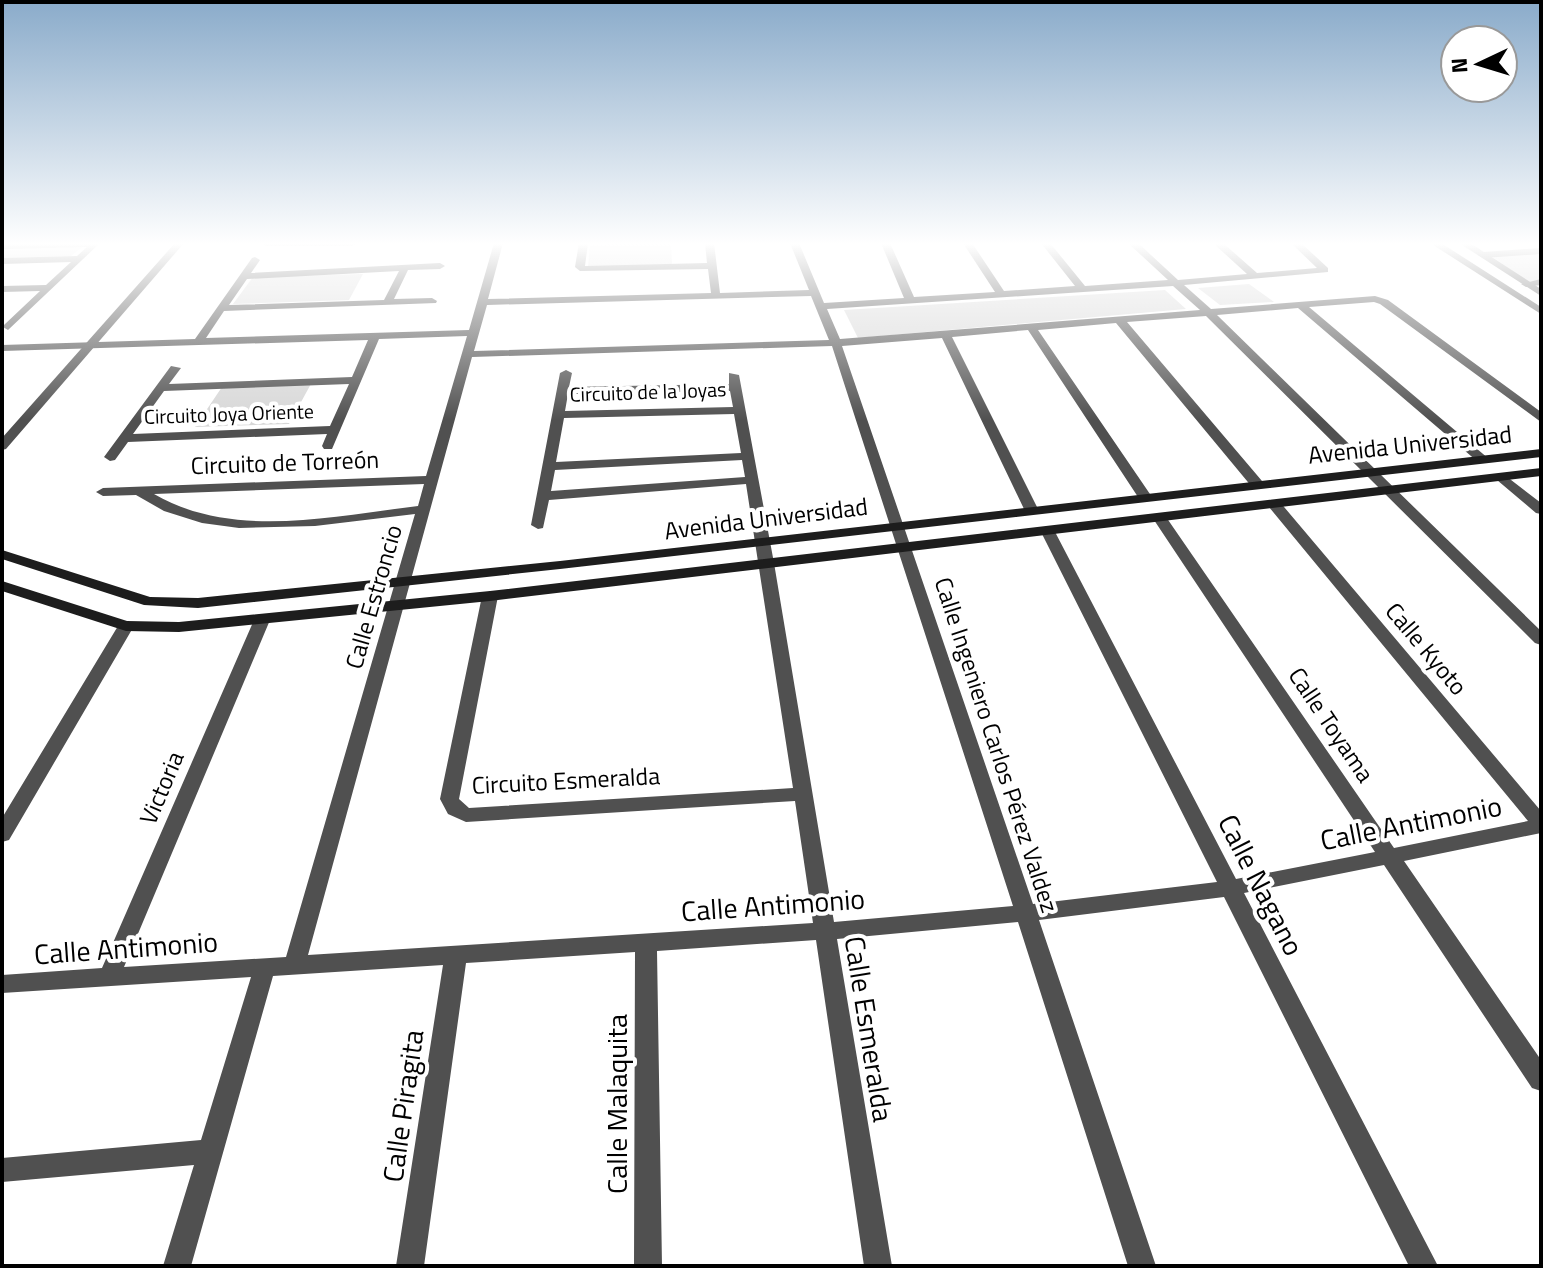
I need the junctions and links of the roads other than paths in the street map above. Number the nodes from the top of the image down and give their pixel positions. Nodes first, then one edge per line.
1 (34, 302) edge
2 (129, 302) edge
3 (225, 302) edge
4 (406, 302) edge
5 (482, 302) edge
6 (818, 302) edge
7 (1195, 302) edge
8 (1327, 302) edge
9 (1384, 302) edge
10 (387, 303) joint
11 (1299, 304) junction
12 (221, 308) junction
13 (25, 311) junction
14 (2, 312) edge
15 (1207, 312) junction
16 (1119, 320) junction
17 (8, 327) dead end
18 (1032, 328) junction
19 (473, 333) junction
20 (946, 335) junction
21 (374, 338) junction
22 (197, 343) junction
23 (836, 343) junction
24 (92, 346) junction
25 (2, 348) edge
26 (468, 354) junction
27 (175, 368) dead end
28 (566, 373) dead end
29 (356, 380) junction
30 (161, 388) junction
31 (563, 391) junction
32 (740, 410) junction
33 (559, 415) junction
34 (1541, 418) edge
35 (335, 430) junction
36 (124, 438) junction
37 (2, 446) edge
38 (328, 446) dead end
39 (1541, 453) edge
40 (748, 456) junction
41 (110, 457) dead end
42 (1483, 459) junction
43 (549, 466) junction
44 (1370, 472) junction
45 (1541, 472) edge
46 (1502, 477) junction
47 (432, 480) junction
48 (752, 480) junction
49 (1257, 484) junction
50 (1389, 490) junction
51 (139, 491) junction
52 (103, 492) dead end
53 (544, 496) junction
54 (1145, 497) junction
55 (1274, 504) junction
56 (423, 509) junction
57 (1031, 509) junction
58 (1541, 510) edge
59 (1159, 517) junction
60 (538, 525) dead end
61 (898, 525) junction
62 (1047, 530) junction
63 (905, 547) junction
64 (765, 552) junction
65 (2, 554) edge
66 (403, 581) junction
67 (2, 586) edge
68 (490, 596) junction
69 (397, 605) junction
70 (262, 620) junction
71 (126, 626) junction
72 (1541, 640) edge
73 (804, 794) junction
74 (1541, 825) edge
75 (2, 835) edge
76 (1388, 855) junction
77 (1231, 888) junction
78 (1025, 913) junction
79 (826, 931) junction
80 (646, 942) junction
81 (456, 954) junction
82 (295, 964) junction
83 (265, 966) junction
84 (109, 977) junction
85 (2, 984) edge
86 (1541, 1080) edge
87 (212, 1151) junction
88 (2, 1170) edge
89 (177, 1266) edge
90 (410, 1266) edge
91 (648, 1266) edge
92 (878, 1266) edge
93 (1142, 1266) edge
94 (1424, 1266) edge

1 - 13 street
2 - 24 street
3 - 12 street
4 - 10 street
5 - 19 street, Calle Estroncio
6 - 23 street, Calle Ingeniero Carlos Pérez Valdez
7 - 15 street
8 - 11 street
9 - 34 street
10 - 12 street
11 - 15 street
11 - 42 street
12 - 22 street
13 - 14 street
13 - 17 street
15 - 16 street
15 - 44 street
16 - 18 street
16 - 49 street
18 - 20 street
18 - 54 street
19 - 21 street
19 - 26 street, Calle Estroncio
20 - 23 street
20 - 57 street
21 - 22 street
21 - 29 street, Circuito Joya Oriente
22 - 24 street
23 - 26 street
23 - 61 street, Calle Ingeniero Carlos Pérez Valdez
24 - 25 street
24 - 37 street
26 - 47 street, Calle Estroncio
27 - 30 street, Circuito Joya Oriente
28 - 31 street, Circuito de la Joyas
29 - 30 street, Circuito Joya Oriente
29 - 35 street, Circuito Joya Oriente
30 - 36 street, Circuito Joya Oriente
31 - 32 street, Circuito de la Joyas
31 - 33 street, Circuito de la Joyas
32 - 33 street, Circuito de la Joyas
32 - 40 street, Circuito de la Joyas
33 - 43 street, Circuito de la Joyas
35 - 36 street, Circuito Joya Oriente
35 - 38 street, Circuito Joya Oriente
36 - 41 street, Circuito Joya Oriente
39 - 42 main road, Avenida Universidad
40 - 43 street
40 - 48 street, Circuito de la Joyas
42 - 44 main road, Avenida Universidad
43 - 53 street, Circuito de la Joyas
44 - 49 main road, Avenida Universidad
44 - 50 street
45 - 46 main road, Avenida Universidad
46 - 50 main road, Avenida Universidad
46 - 58 street
47 - 51 street, Circuito de Torreón
47 - 56 street, Calle Estroncio
48 - 53 street
48 - 64 street, Circuito de la Joyas
49 - 54 main road, Avenida Universidad
50 - 55 main road, Avenida Universidad
50 - 72 street
51 - 52 street, Circuito de Torreón
51 - 56 street, Circuito de Torreón
53 - 60 street, Circuito de la Joyas
54 - 57 main road, Avenida Universidad
55 - 59 main road, Avenida Universidad
55 - 74 street, Calle Kyoto
56 - 66 street, Calle Estroncio
57 - 61 main road, Avenida Universidad
59 - 62 main road, Avenida Universidad
59 - 76 street, Calle Toyama
61 - 63 street, Calle Ingeniero Carlos Pérez Valdez
61 - 64 main road, Avenida Universidad
62 - 63 main road, Avenida Universidad
62 - 77 street, Calle Nagano
63 - 64 main road, Avenida Universidad
63 - 78 street, Calle Ingeniero Carlos Pérez Valdez
64 - 66 main road, Avenida Universidad
64 - 68 main road, Avenida Universidad
64 - 73 street, Calle Esmeralda
65 - 66 main road, Avenida Universidad
66 - 69 street, Calle Estroncio
67 - 71 main road, Avenida Universidad
68 - 69 main road, Avenida Universidad
68 - 73 street, Circuito Esmeralda
69 - 70 main road, Avenida Universidad
69 - 82 street, Calle Estroncio
70 - 71 main road, Avenida Universidad
70 - 84 street, Victoria
71 - 75 street
73 - 79 street, Calle Esmeralda
74 - 76 street, Calle Antimonio
76 - 77 street, Calle Antimonio
76 - 86 street, Calle Toyama
77 - 78 street, Calle Antimonio
77 - 94 street, Calle Nagano
78 - 79 street, Calle Antimonio
78 - 93 street, Calle Ingeniero Carlos Pérez Valdez
79 - 80 street, Calle Antimonio
79 - 92 street, Calle Esmeralda
80 - 81 street, Calle Antimonio
80 - 91 street, Calle Malaquita
81 - 82 street, Calle Antimonio
81 - 90 street, Calle Piragita
82 - 83 street, Calle Antimonio
83 - 84 street, Calle Antimonio
83 - 87 street
84 - 85 street, Calle Antimonio
87 - 88 street
87 - 89 street

